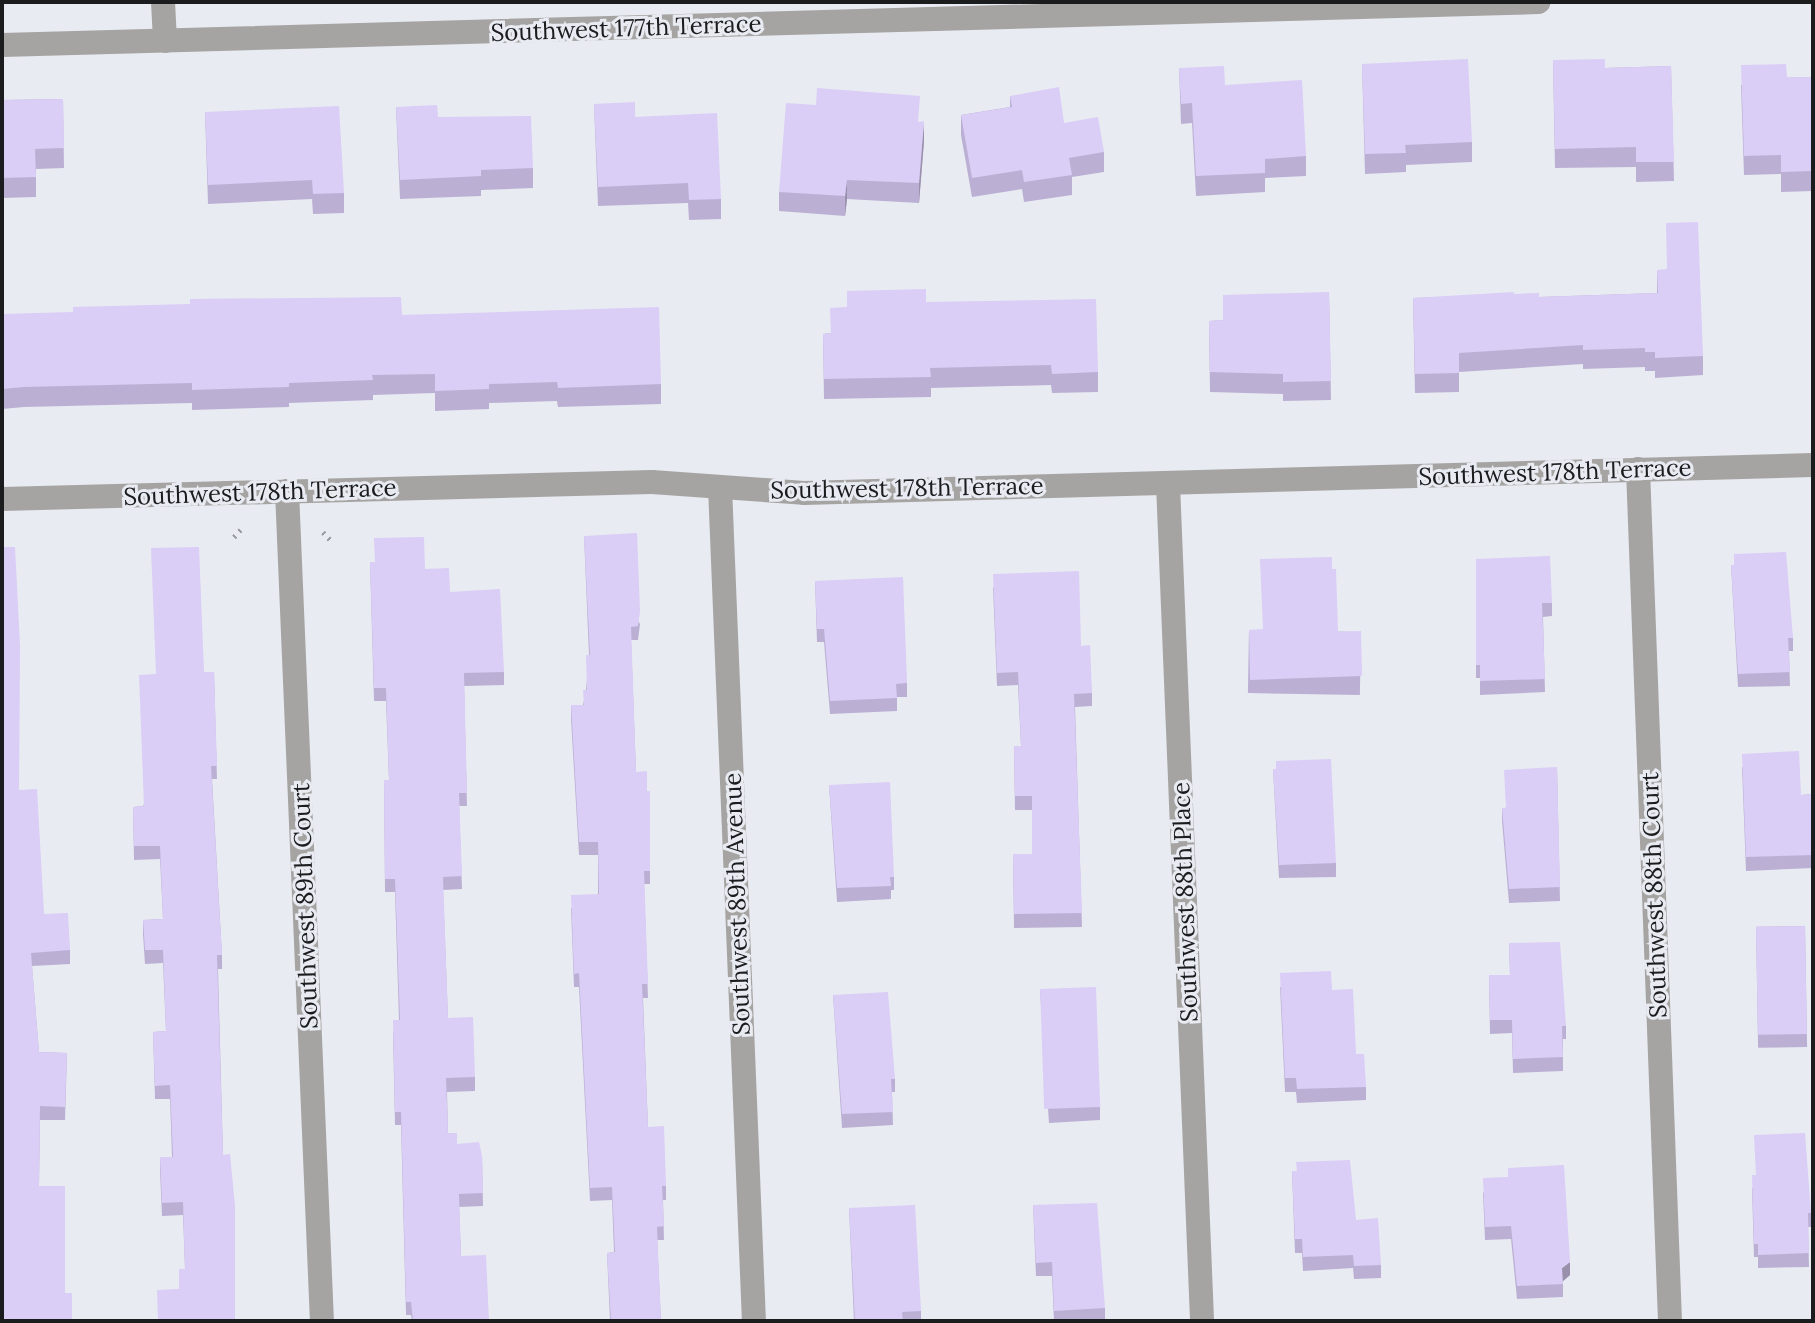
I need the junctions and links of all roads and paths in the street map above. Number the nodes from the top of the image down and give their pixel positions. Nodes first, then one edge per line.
1 (163, 2) edge
2 (1538, 2) edge
3 (1392, 4) edge
4 (165, 41) junction
5 (2, 45) edge
6 (1813, 465) edge
7 (1638, 469) junction
8 (1168, 484) junction
9 (720, 487) junction
10 (287, 491) junction
11 (2, 499) edge
12 (243, 527) dead end
13 (323, 532) dead end
14 (234, 537) dead end
15 (334, 544) dead end
16 (322, 1321) edge
17 (754, 1321) edge
18 (1202, 1321) edge
19 (1670, 1321) edge

1 - 4 street
2 - 3 street, Southwest 177th Terrace
3 - 4 street, Southwest 177th Terrace
4 - 5 street, Southwest 177th Terrace
6 - 7 street, Southwest 178th Terrace
7 - 8 street, Southwest 178th Terrace
7 - 19 street, Southwest 88th Court
8 - 9 street, Southwest 178th Terrace
8 - 18 street, Southwest 88th Place
9 - 10 street, Southwest 178th Terrace
9 - 17 street, Southwest 89th Avenue
10 - 11 street, Southwest 178th Terrace
10 - 16 street, Southwest 89th Court
12 - 14 path
13 - 15 path

